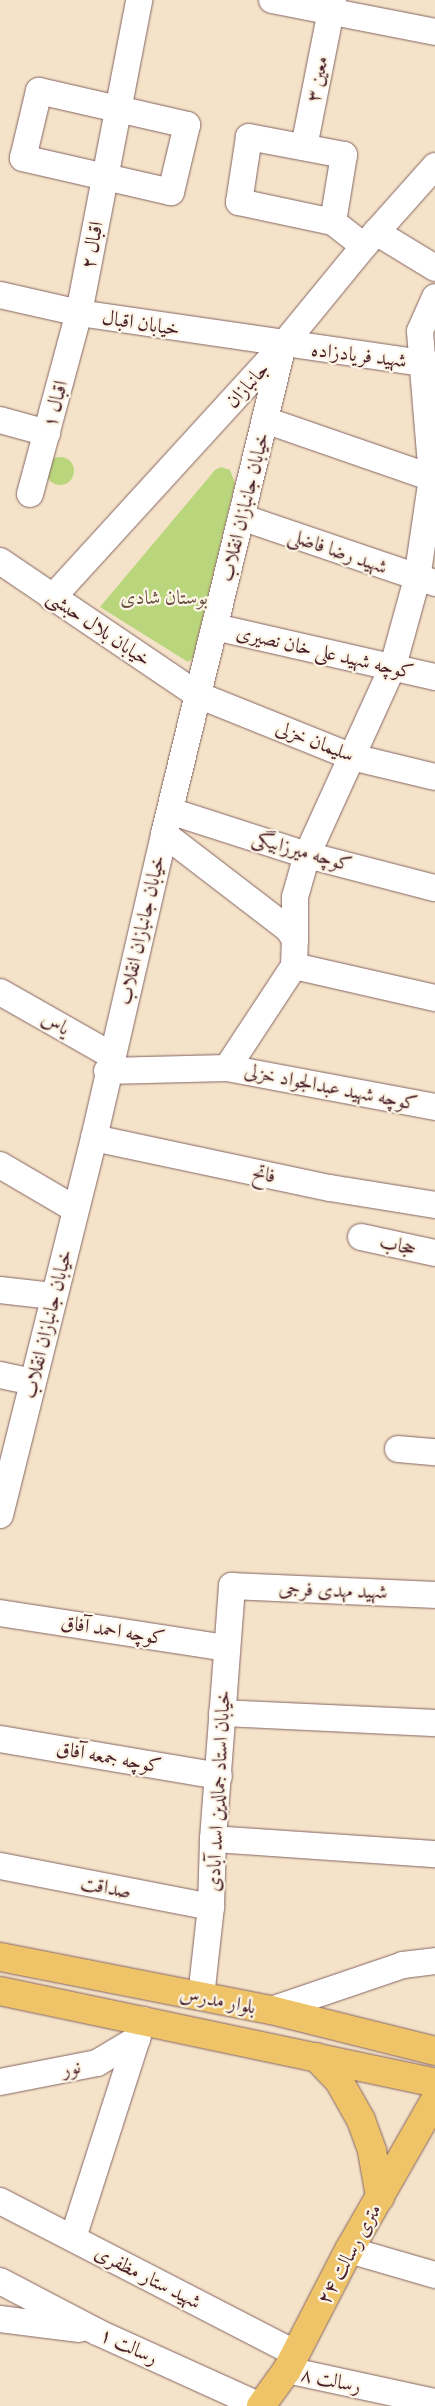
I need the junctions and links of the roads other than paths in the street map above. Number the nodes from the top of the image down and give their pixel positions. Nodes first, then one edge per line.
1 (139, 0) edge
2 (272, 0) edge
3 (332, 6) edge
4 (435, 32) edge
5 (118, 109) junction
6 (304, 148) junction
7 (435, 166) edge
8 (106, 177) junction
9 (333, 222) junction
10 (370, 239) junction
11 (435, 268) edge
12 (0, 295) edge
13 (435, 297) edge
14 (79, 313) junction
15 (283, 345) junction
16 (428, 364) edge
17 (0, 420) edge
18 (265, 420) junction
19 (47, 433) junction
20 (433, 478) edge
21 (30, 494) dead end
22 (241, 518) junction
23 (0, 562) edge
24 (426, 581) edge
25 (52, 598) junction
26 (215, 627) junction
27 (393, 666) junction
28 (435, 677) edge
29 (198, 695) junction
30 (352, 757) junction
31 (435, 777) edge
32 (167, 822) junction
33 (307, 854) junction
34 (435, 888) edge
35 (295, 939) junction
36 (294, 966) junction
37 (0, 992) edge
38 (435, 998) edge
39 (109, 1063) junction
40 (227, 1068) junction
41 (435, 1107) edge
42 (94, 1138) junction
43 (0, 1165) edge
44 (435, 1205) edge
45 (75, 1209) junction
46 (361, 1237) dead end
47 (435, 1253) edge
48 (0, 1290) edge
49 (53, 1296) junction
50 (0, 1375) edge
51 (32, 1382) junction
52 (398, 1449) dead end
53 (435, 1452) edge
54 (0, 1515) edge
55 (232, 1586) joint
56 (435, 1595) edge
57 (0, 1613) edge
58 (226, 1648) junction
59 (222, 1713) junction
60 (435, 1723) edge
61 (0, 1739) edge
62 (219, 1776) junction
63 (213, 1839) junction
64 (435, 1854) edge
65 (0, 1866) edge
66 (211, 1907) junction
67 (0, 1957) edge
68 (435, 1961) edge
69 (64, 1970) junction
70 (0, 1991) edge
71 (201, 1997) junction
72 (56, 2002) junction
73 (271, 2010) junction
74 (140, 2030) junction
75 (435, 2051) edge
76 (316, 2057) junction
77 (0, 2082) edge
78 (435, 2083) edge
79 (435, 2100) edge
80 (380, 2197) junction
81 (0, 2201) edge
82 (73, 2238) junction
83 (349, 2250) junction
84 (435, 2274) edge
85 (0, 2281) edge
86 (0, 2319) edge
87 (97, 2332) junction
88 (291, 2361) junction
89 (435, 2402) edge
90 (261, 2406) edge

1 - 5 street, اقبال ۲
2 - 3 street
3 - 4 street
3 - 6 street, معین ۳
5 - 8 street, اقبال ۲
5 - 8 street
5 - 8 street
6 - 9 street
6 - 9 street
7 - 10 street, جانبازان
8 - 14 street, اقبال ۲
9 - 10 street
10 - 11 street
10 - 15 street, جانبازان
12 - 14 street, خیابان اقبال
13 - 16 street
14 - 15 street, خیابان اقبال
14 - 19 street, اقبال ۱
15 - 16 street, شهید فریادزاده
15 - 18 street, خیابان جانبازان انقلاب
15 - 25 street, جانبازان
16 - 20 street
17 - 19 street
18 - 20 street
18 - 22 street, خیابان جانبازان انقلاب
19 - 21 street, اقبال ۱
20 - 24 street
22 - 24 street, شهید رضا فاضلی
22 - 26 street, خیابان جانبازان انقلاب
23 - 25 street, خیابان بلال حبشی
24 - 27 street
25 - 29 street, خیابان بلال حبشی
26 - 27 street, کوچه شهید علی خان نصیری
26 - 29 street, خیابان جانبازان انقلاب
27 - 28 street, کوچه شهید علی خان نصیری
27 - 30 street
29 - 30 street, سلیمان خزلی
29 - 32 street, خیابان جانبازان انقلاب
30 - 31 street, سلیمان خزلی
30 - 33 street
32 - 33 street, کوچه میرزابیگی
32 - 35 street
32 - 39 street, خیابان جانبازان انقلاب
33 - 34 street, کوچه میرزابیگی
33 - 35 street
35 - 36 street
36 - 38 street
36 - 40 street
37 - 39 street, یاس
39 - 40 street, کوچه شهید عبدالجواد خزلی
39 - 42 street, خیابان جانبازان انقلاب
40 - 41 street, کوچه شهید عبدالجواد خزلی
42 - 44 street, فاتح
42 - 45 street, خیابان جانبازان انقلاب
43 - 45 street
45 - 49 street, خیابان جانبازان انقلاب
46 - 47 street, حجاب
48 - 49 street
49 - 51 street, خیابان جانبازان انقلاب
50 - 51 street
51 - 54 street, خیابان جانبازان انقلاب
52 - 53 street
55 - 56 street, شهید مهدی فرجی
55 - 58 street, خیابان استاد جمالدین اسد آبادی
57 - 58 street, کوچه احمد آفاق
58 - 59 street, خیابان استاد جمالدین اسد آبادی
59 - 60 street
59 - 62 street, خیابان استاد جمالدین اسد آبادی
61 - 62 street, کوچه جمعه آفاق
62 - 63 street, خیابان استاد جمالدین اسد آبادی
63 - 64 street
63 - 66 street, خیابان استاد جمالدین اسد آبادی
65 - 66 street, صداقت
66 - 71 street, خیابان استاد جمالدین اسد آبادی
67 - 69 main road, بلوار مدرس
68 - 73 street
69 - 71 main road, بلوار مدرس
69 - 72 main road
70 - 72 main road, بلوار مدرس
71 - 73 main road, بلوار مدرس
72 - 74 main road, بلوار مدرس
73 - 75 main road, بلوار مدرس
74 - 76 main road, بلوار مدرس
74 - 77 street, نور
74 - 82 street
76 - 78 main road, بلوار مدرس
76 - 80 main road
79 - 80 main road, ۲۴ متری رسالت
80 - 83 main road, ۲۴ متری رسالت
81 - 82 street, شهید ستار مظفری
82 - 88 street, شهید ستار مظفری
83 - 84 street
83 - 88 main road, ۲۴ متری رسالت
85 - 87 street, رسالت ۱
86 - 87 street
87 - 90 street, رسالت ۱
88 - 89 street, رسالت ۸
88 - 90 main road, ۲۴ متری رسالت

